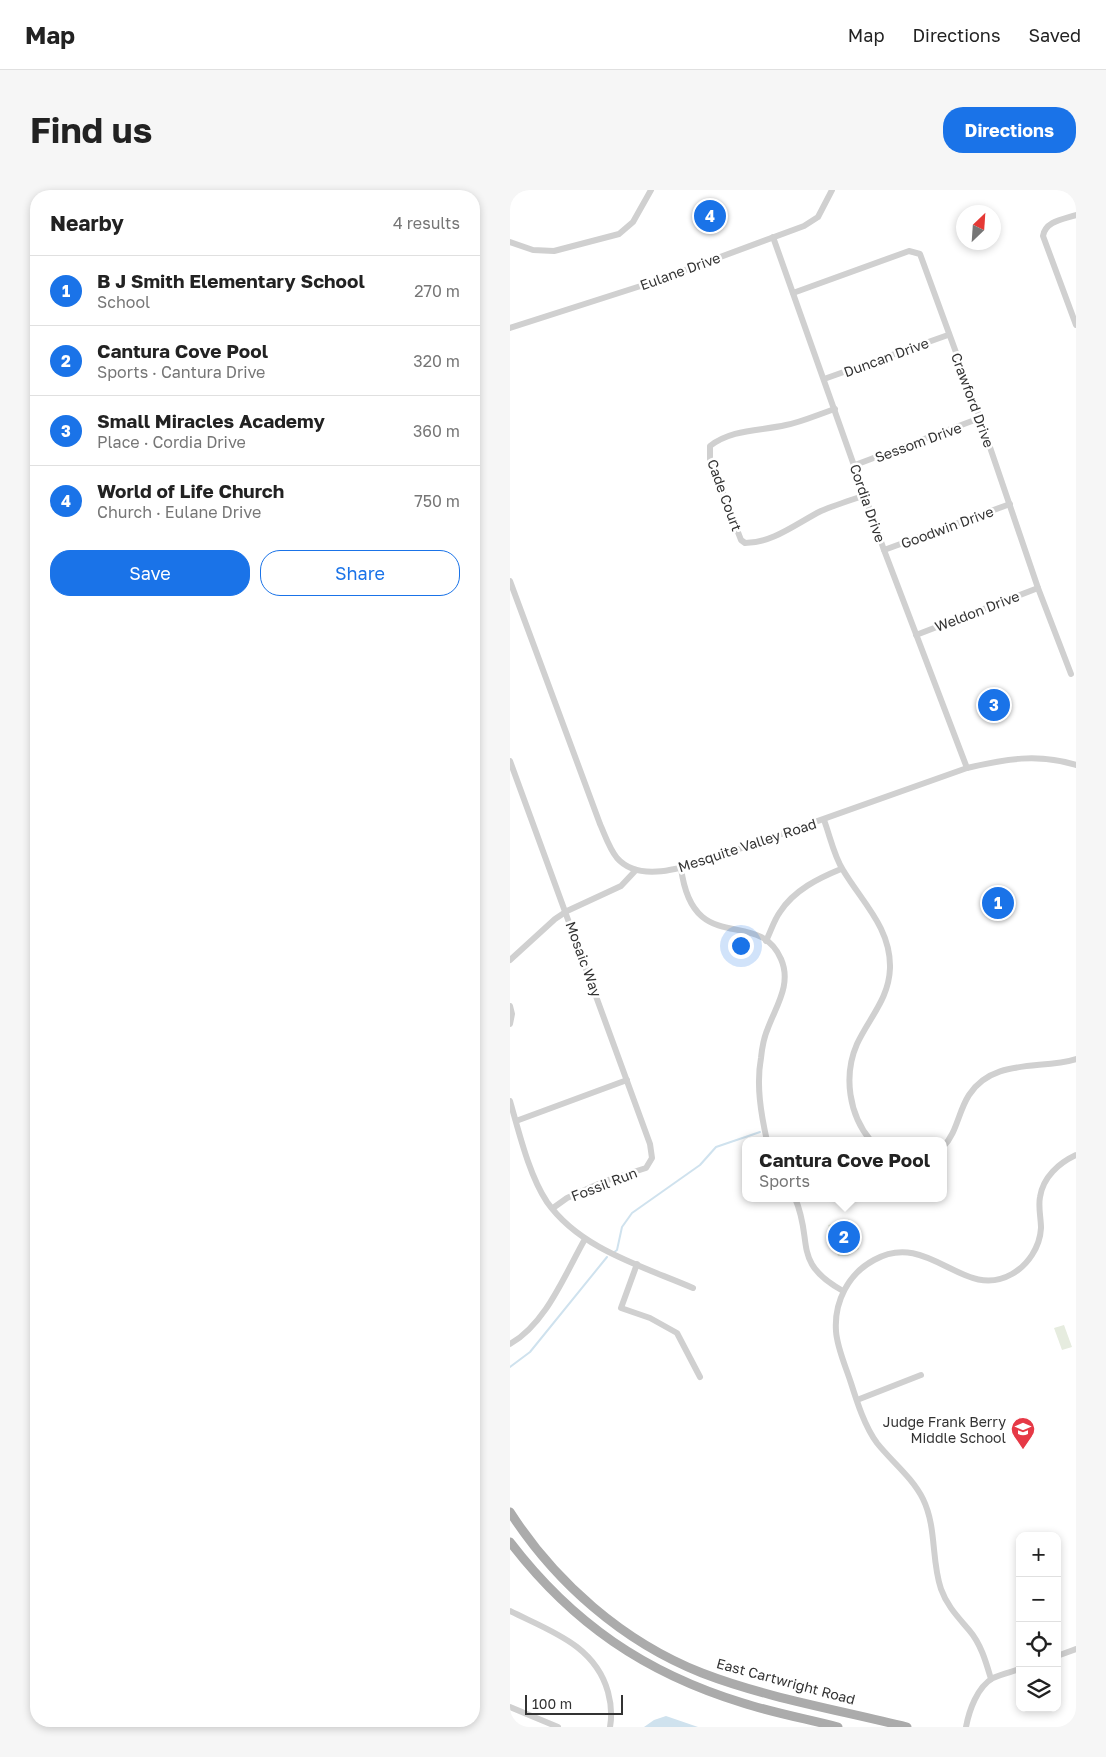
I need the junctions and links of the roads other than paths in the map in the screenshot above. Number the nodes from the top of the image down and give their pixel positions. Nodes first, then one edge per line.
1 (651, 190) edge
2 (832, 190) edge
3 (1076, 215) edge
4 (773, 237) junction
5 (510, 242) edge
6 (793, 293) junction
7 (1076, 326) edge
8 (510, 328) edge
9 (948, 335) junction
10 (824, 379) junction
11 (835, 408) junction
12 (980, 418) junction
13 (855, 465) junction
14 (866, 495) junction
15 (1010, 504) junction
16 (884, 550) junction
17 (510, 581) edge
18 (1038, 588) junction
19 (916, 635) junction
20 (1072, 674) dead end
21 (510, 761) edge
22 (1076, 765) edge
23 (967, 768) junction
24 (824, 820) junction
25 (681, 868) junction
26 (841, 869) junction
27 (636, 870) junction
28 (567, 911) junction
29 (766, 941) junction
30 (510, 960) edge
31 (510, 1006) edge
32 (510, 1024) edge
33 (1076, 1059) edge
34 (627, 1080) junction
35 (510, 1101) edge
36 (516, 1121) junction
37 (766, 1137) edge
38 (868, 1137) edge
39 (947, 1143) edge
40 (1076, 1155) edge
41 (652, 1158) joint
42 (796, 1202) edge
43 (553, 1208) junction
44 (585, 1239) junction
45 (636, 1264) junction
46 (693, 1288) dead end
47 (843, 1291) junction
48 (510, 1344) edge
49 (921, 1375) dead end
50 (700, 1377) dead end
51 (856, 1400) junction
52 (510, 1512) edge
53 (510, 1542) edge
54 (510, 1611) edge
55 (1076, 1649) edge
56 (1061, 1655) edge
57 (1016, 1670) edge
58 (991, 1679) junction
59 (510, 1707) edge
60 (558, 1727) edge
61 (610, 1727) edge
62 (838, 1727) edge
63 (907, 1727) edge
64 (966, 1727) edge

1 - 5 street
2 - 4 street, Eulane Drive
3 - 7 street
4 - 6 street, Cordia Drive
4 - 8 street, Eulane Drive
6 - 9 street, Crawford Drive
6 - 10 street, Cordia Drive
9 - 10 street, Duncan Drive
9 - 12 street, Crawford Drive
10 - 11 street, Cordia Drive
11 - 13 street, Cordia Drive
11 - 14 street, Cade Court
12 - 13 street, Sessom Drive
12 - 15 street, Crawford Drive
13 - 14 street, Cordia Drive
14 - 16 street, Cordia Drive
15 - 16 street, Goodwin Drive
15 - 18 street, Crawford Drive
16 - 19 street, Cordia Drive
17 - 27 street
18 - 19 street, Weldon Drive
18 - 20 street, Crawford Drive
19 - 23 street, Cordia Drive
21 - 28 street, Mosaic Way
22 - 23 street, Mesquite Valley Road
23 - 24 street, Mesquite Valley Road
24 - 25 street, Mesquite Valley Road
24 - 26 street
25 - 27 street, Mesquite Valley Road
25 - 29 street
26 - 29 street
26 - 38 street
27 - 28 street
28 - 30 street
28 - 34 street, Mosaic Way
29 - 37 street
31 - 32 street
33 - 39 street
34 - 36 street
34 - 41 street, Mosaic Way
35 - 36 street
36 - 43 street
40 - 47 street
41 - 43 street, Fossil Run
42 - 47 street
43 - 44 street
44 - 45 street
44 - 48 street
45 - 46 street
45 - 50 street
47 - 51 street
49 - 51 street
51 - 58 street
52 - 63 main road, East Cartwright Road
53 - 62 main road
54 - 61 street
55 - 56 street
57 - 58 street
58 - 64 street
59 - 60 street

